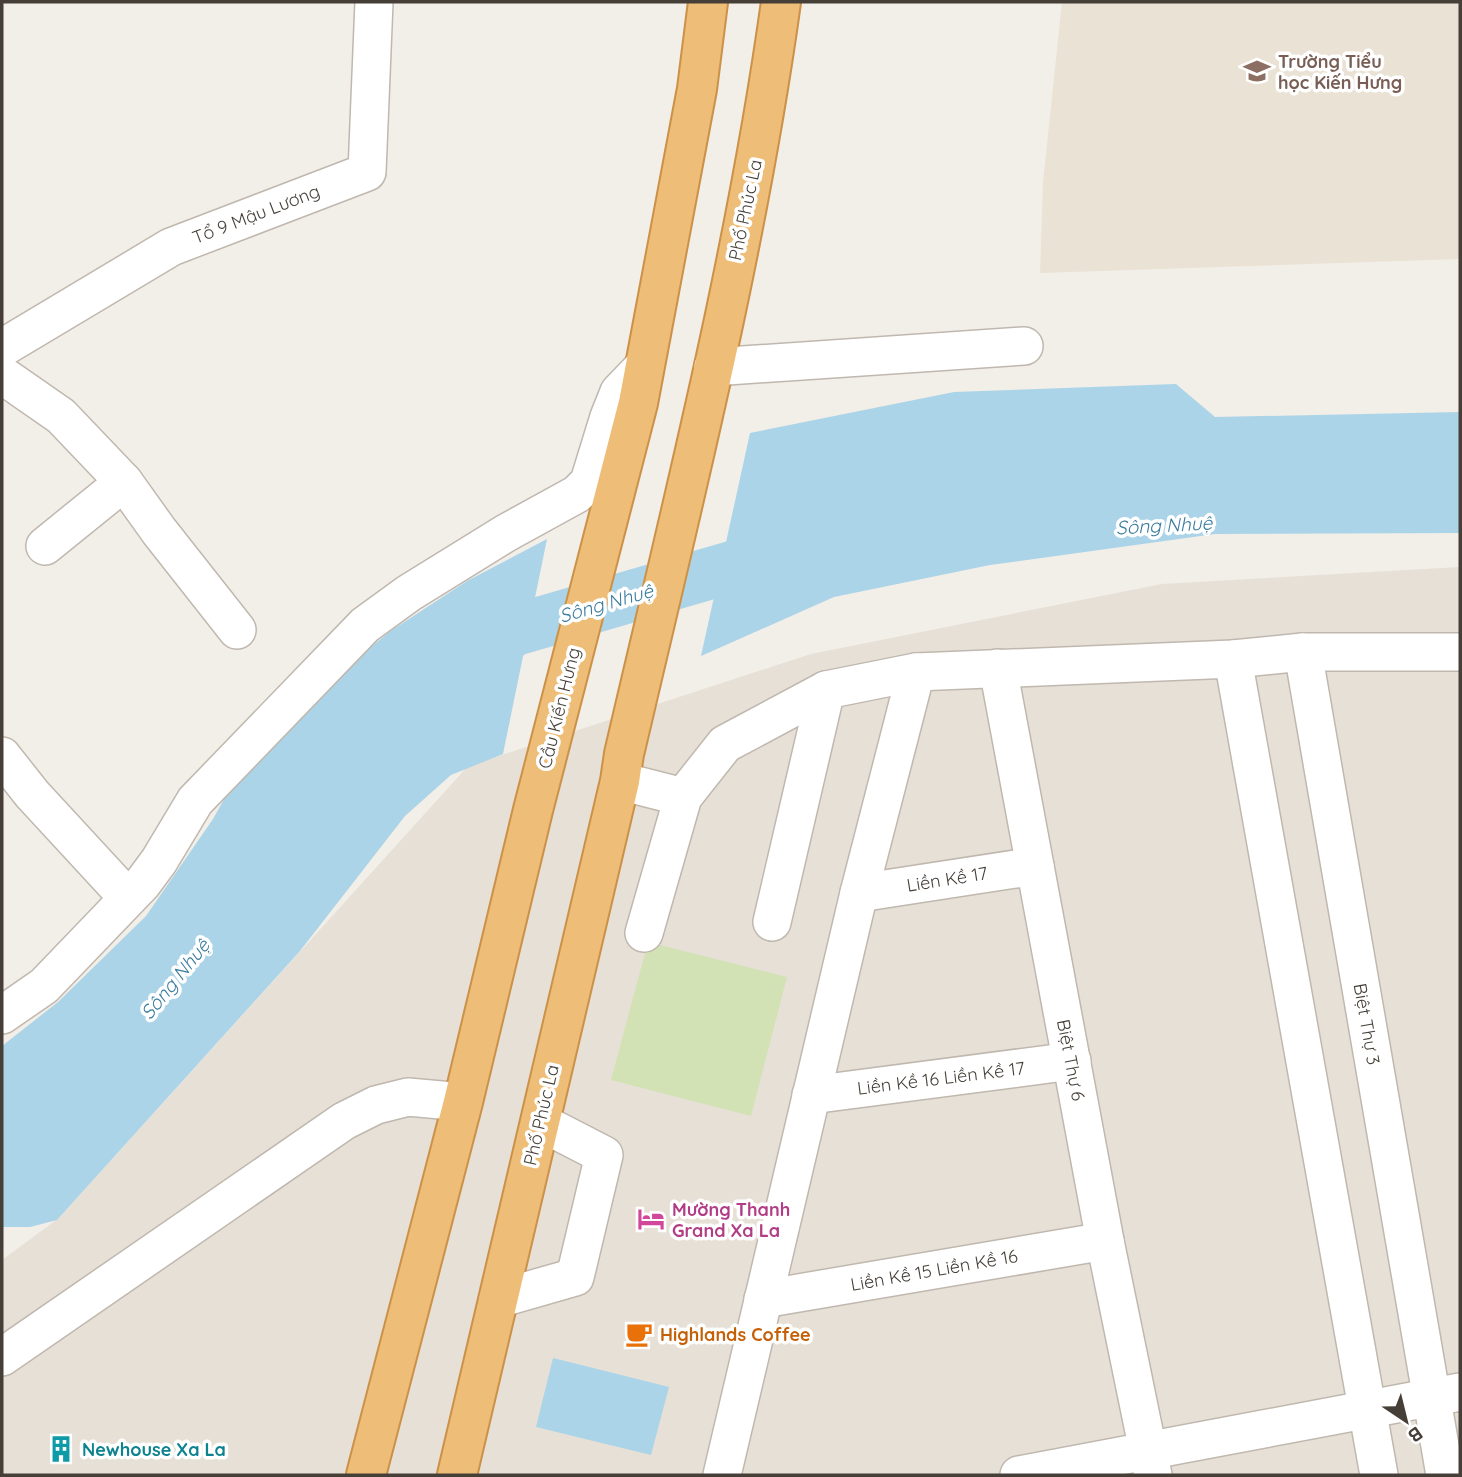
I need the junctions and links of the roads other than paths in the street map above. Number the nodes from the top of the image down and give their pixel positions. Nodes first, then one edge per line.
1 (374, 2) edge
2 (708, 2) edge
3 (781, 2) edge
4 (1024, 346) dead end
5 (2, 348) edge
6 (645, 365) junction
7 (713, 367) junction
8 (2, 375) edge
9 (124, 482) junction
10 (45, 546) dead end
11 (237, 630) dead end
12 (1303, 652) junction
13 (1460, 652) edge
14 (1233, 659) junction
15 (998, 668) junction
16 (916, 673) junction
17 (826, 690) junction
18 (2, 756) edge
19 (622, 768) junction
20 (682, 797) junction
21 (1035, 866) junction
22 (859, 893) junction
23 (128, 898) junction
24 (772, 922) dead end
25 (645, 933) dead end
26 (2, 1015) edge
27 (1072, 1061) junction
28 (811, 1095) junction
29 (463, 1102) junction
30 (540, 1122) junction
31 (1105, 1241) junction
32 (498, 1299) junction
33 (763, 1299) junction
34 (3, 1352) edge
35 (1446, 1394) edge
36 (1367, 1409) junction
37 (1151, 1463) edge
38 (366, 1475) edge
39 (457, 1475) edge
40 (722, 1475) edge
41 (1019, 1475) edge
42 (1378, 1475) edge
43 (1446, 1475) edge

1 - 5 street, Tổ 9 Mậu Lương
2 - 6 highway
3 - 7 highway, Phố Phúc La
4 - 7 street
6 - 23 street
6 - 29 highway, Cầu Kiến Hưng
7 - 19 highway, Phố Phúc La
8 - 9 street
9 - 10 street
9 - 11 street
12 - 13 street
12 - 14 street
12 - 35 street, Biệt Thự 3
14 - 15 street
14 - 36 street
15 - 16 street
15 - 21 street, Biệt Thự 6
16 - 17 street
16 - 22 street
17 - 20 street
17 - 24 street
18 - 23 street
19 - 20 street
19 - 30 highway, Phố Phúc La
20 - 25 street
21 - 22 street, Liền Kề 17
21 - 27 street, Biệt Thự 6
22 - 28 street
23 - 26 street
27 - 28 street, Liền Kề 16 Liền Kề 17
27 - 31 street, Biệt Thự 6
28 - 33 street
29 - 34 street
29 - 38 highway
30 - 32 highway, Phố Phúc La
30 - 32 street
31 - 33 street, Liền Kề 15 Liền Kề 16
31 - 37 street, Biệt Thự 6
32 - 39 highway, Phố Phúc La
33 - 40 street
35 - 36 street
35 - 43 street, Biệt Thự 3
36 - 37 street
36 - 42 street
37 - 41 street

